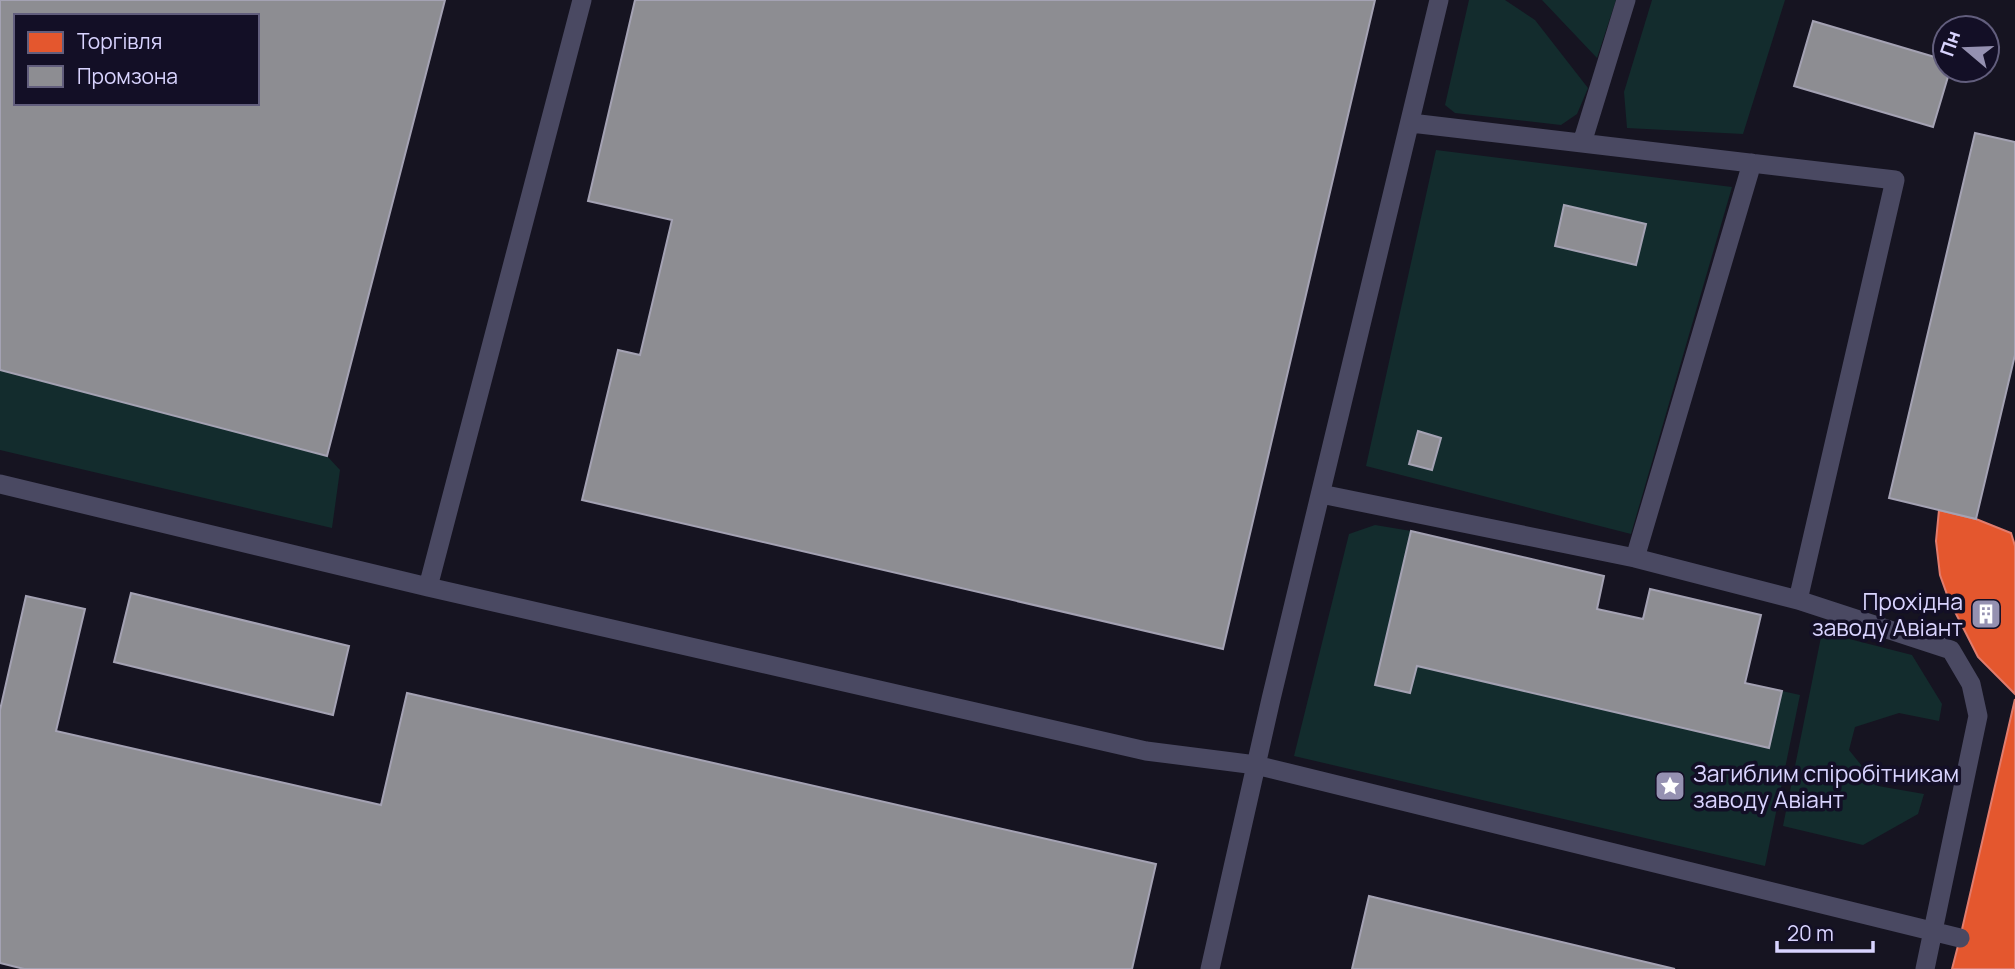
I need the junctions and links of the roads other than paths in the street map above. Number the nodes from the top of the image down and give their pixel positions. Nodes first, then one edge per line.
1 (582, 0) edge
2 (1439, 0) edge
3 (1626, 0) edge
4 (1411, 123) junction
5 (1583, 143) junction
6 (1752, 163) junction
7 (0, 484) edge
8 (1321, 494) junction
9 (1635, 558) junction
10 (428, 587) junction
11 (1798, 600) junction
12 (1256, 765) junction
13 (1933, 931) junction
14 (1959, 938) dead end
15 (1210, 969) edge
16 (1925, 969) edge

1 - 10 lane
2 - 4 lane
3 - 5 lane
4 - 5 lane
4 - 8 lane
5 - 6 lane
6 - 9 lane
6 - 11 lane
7 - 10 lane
8 - 9 lane
8 - 12 lane
9 - 11 lane
10 - 12 lane
11 - 13 lane
12 - 13 lane
12 - 15 lane
13 - 14 lane
13 - 16 lane

